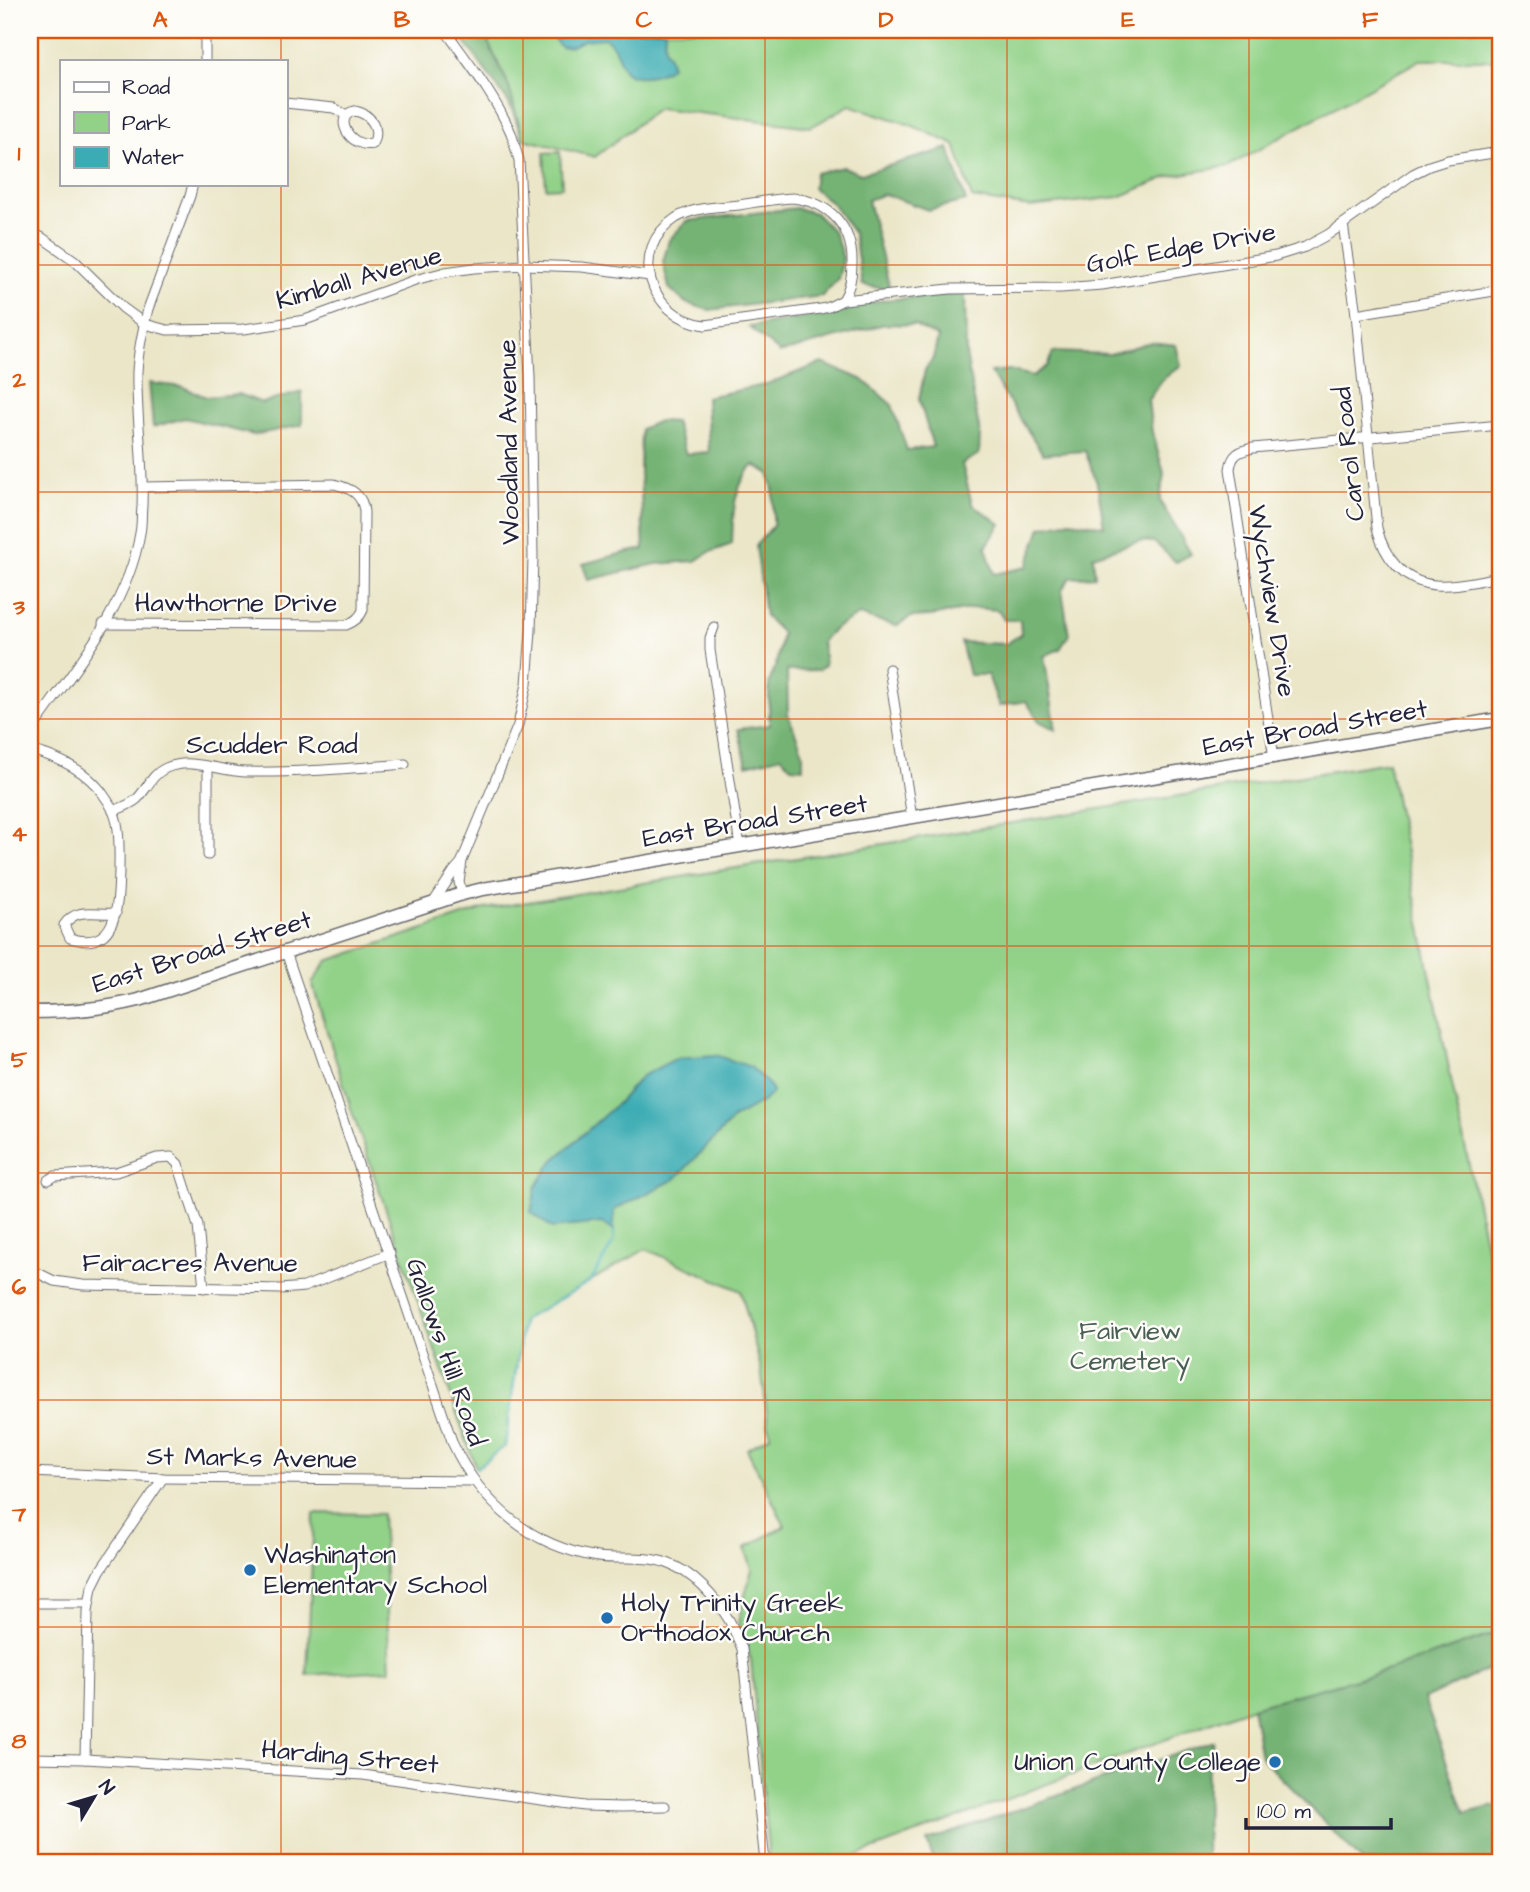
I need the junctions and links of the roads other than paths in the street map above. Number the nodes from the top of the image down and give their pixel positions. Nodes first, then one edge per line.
1 (205, 30) edge
2 (445, 30) edge
3 (205, 60) edge
4 (287, 103) edge
5 (346, 115) dead end
6 (1500, 152) edge
7 (193, 186) edge
8 (1343, 224) junction
9 (30, 232) edge
10 (524, 265) junction
11 (650, 276) junction
12 (1500, 290) edge
13 (843, 300) junction
14 (1356, 314) junction
15 (145, 324) junction
16 (1500, 425) edge
17 (1368, 438) junction
18 (143, 486) junction
19 (1500, 576) edge
20 (103, 624) junction
21 (714, 627) dead end
22 (890, 668) dead end
23 (1500, 719) edge
24 (30, 732) edge
25 (30, 750) edge
26 (1274, 758) junction
27 (405, 764) dead end
28 (208, 767) junction
29 (113, 811) junction
30 (912, 818) junction
31 (740, 846) junction
32 (208, 855) dead end
33 (463, 862) junction
34 (462, 894) junction
35 (432, 904) junction
36 (116, 913) junction
37 (286, 952) junction
38 (30, 1012) edge
39 (48, 1181) dead end
40 (390, 1253) junction
41 (30, 1269) edge
42 (204, 1288) junction
43 (30, 1472) edge
44 (163, 1478) junction
45 (474, 1481) junction
46 (30, 1603) edge
47 (89, 1603) junction
48 (30, 1758) edge
49 (85, 1759) junction
50 (665, 1806) dead end
51 (765, 1862) edge

1 - 3 street
2 - 10 street, Woodland Avenue
4 - 5 street
6 - 8 street, Golf Edge Drive
7 - 15 street
8 - 13 street, Golf Edge Drive
8 - 14 street, Carol Road
9 - 15 street, Kimball Avenue
10 - 11 street, Kimball Avenue
10 - 15 street, Kimball Avenue
10 - 33 street, Woodland Avenue
11 - 13 street
11 - 13 street
12 - 14 street
14 - 17 street, Carol Road
15 - 18 street
16 - 17 street
17 - 19 street, Carol Road
17 - 26 street, Wychview Drive
18 - 20 street
18 - 20 street, Hawthorne Drive
20 - 24 street
21 - 31 street
22 - 30 street
23 - 26 street, East Broad Street
25 - 29 street
26 - 30 street, East Broad Street
27 - 28 street, Scudder Road
28 - 29 street, Scudder Road
28 - 32 street
29 - 36 street
30 - 31 street, East Broad Street
31 - 34 street, East Broad Street
33 - 34 street, Woodland Avenue
33 - 35 street, Woodland Avenue
34 - 35 street, East Broad Street
35 - 37 street, East Broad Street
36 - 36 street
37 - 38 street, East Broad Street
37 - 40 street, Gallows Hill Road
39 - 42 street
40 - 42 street, Fairacres Avenue
40 - 45 street, Gallows Hill Road
41 - 42 street, Fairacres Avenue
43 - 44 street, St Marks Avenue
44 - 45 street, St Marks Avenue
44 - 47 street
45 - 51 street, Gallows Hill Road
46 - 47 street
47 - 49 street
48 - 49 street, Harding Street
49 - 50 street, Harding Street

